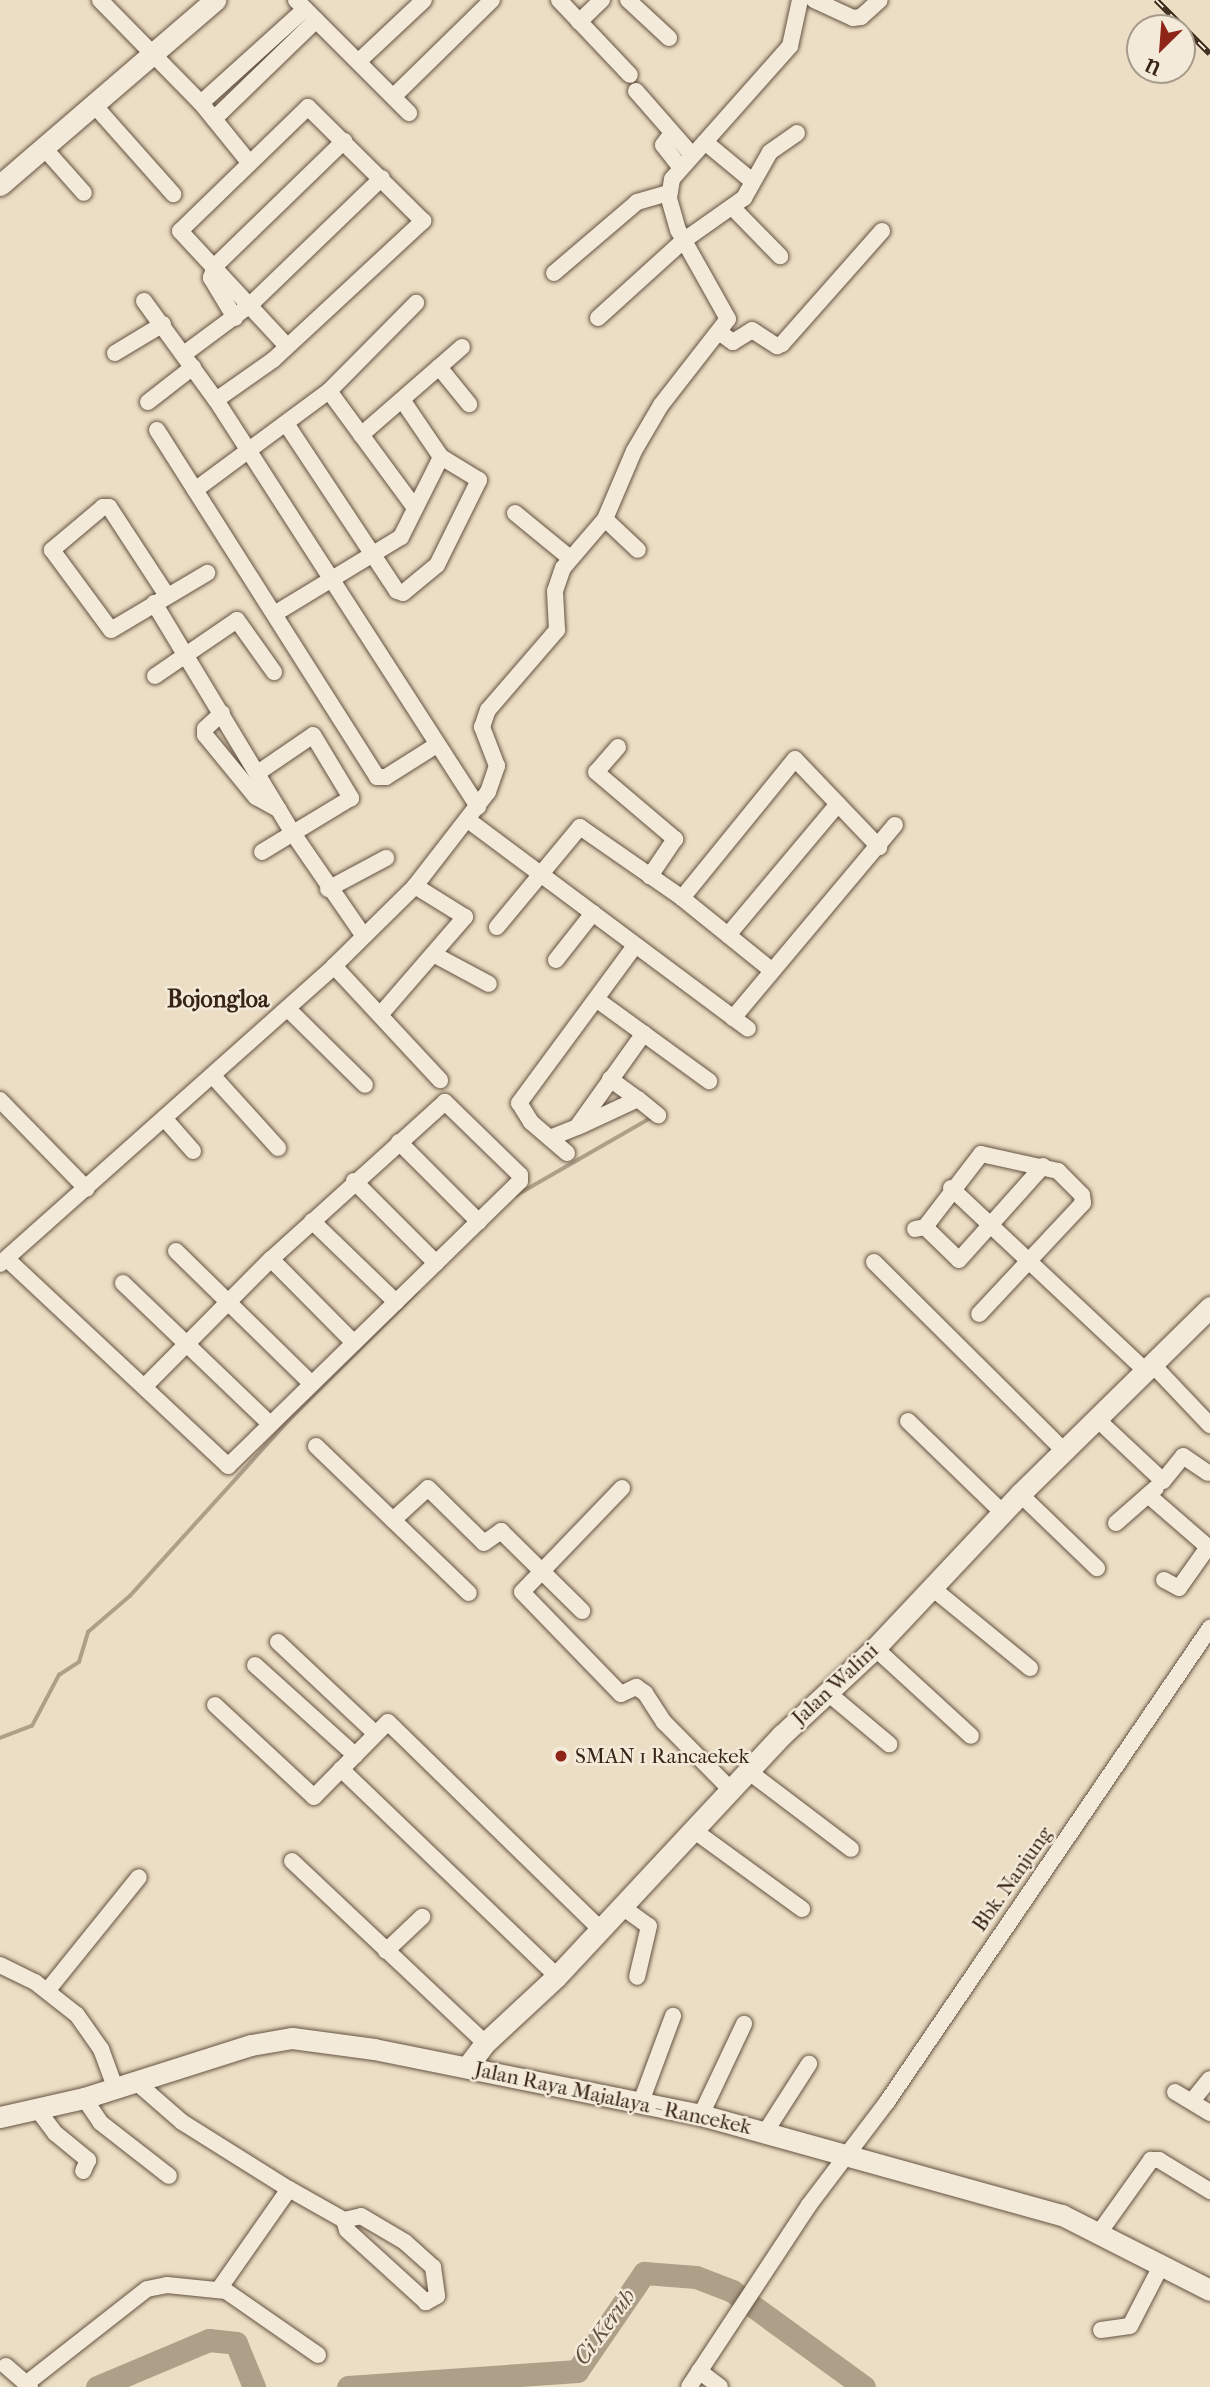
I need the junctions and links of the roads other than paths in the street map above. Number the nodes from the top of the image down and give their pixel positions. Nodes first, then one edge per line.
1 (100, 0) edge
2 (215, 0) edge
3 (424, 0) edge
4 (492, 0) edge
5 (559, 0) edge
6 (602, 0) edge
7 (628, 0) edge
8 (800, 0) edge
9 (814, 0) edge
10 (880, 0) edge
11 (306, 10) edge
12 (579, 22) junction
13 (669, 38) dead end
14 (151, 56) junction
15 (359, 61) junction
16 (630, 75) dead end
17 (636, 91) dead end
18 (394, 96) junction
19 (201, 103) junction
20 (95, 106) junction
21 (409, 113) dead end
22 (214, 119) junction
23 (672, 133) junction
24 (797, 133) dead end
25 (344, 141) junction
26 (705, 142) junction
27 (44, 148) junction
28 (692, 155) junction
29 (248, 160) junction
30 (681, 168) junction
31 (382, 178) junction
32 (751, 180) junction
33 (0, 185) edge
34 (84, 193) dead end
35 (668, 193) junction
36 (173, 194) dead end
37 (732, 207) junction
38 (883, 231) dead end
39 (683, 241) junction
40 (780, 256) dead end
41 (215, 266) junction
42 (554, 273) dead end
43 (144, 301) dead end
44 (416, 303) dead end
45 (250, 305) junction
46 (235, 318) junction
47 (598, 318) dead end
48 (163, 324) junction
49 (719, 331) junction
50 (287, 346) junction
51 (462, 347) dead end
52 (115, 353) dead end
53 (189, 361) junction
54 (439, 367) junction
55 (329, 391) junction
56 (216, 400) junction
57 (403, 401) junction
58 (148, 402) dead end
59 (469, 404) dead end
60 (287, 425) junction
61 (157, 430) dead end
62 (361, 435) junction
63 (248, 452) junction
64 (441, 457) junction
65 (195, 490) junction
66 (415, 508) junction
67 (515, 513) dead end
68 (605, 519) junction
69 (638, 550) dead end
70 (374, 553) junction
71 (570, 558) junction
72 (206, 573) dead end
73 (332, 582) junction
74 (160, 599) junction
75 (276, 613) junction
76 (186, 654) junction
77 (274, 672) dead end
78 (155, 676) dead end
79 (222, 713) junction
80 (435, 746) junction
81 (618, 747) dead end
82 (259, 772) junction
83 (838, 804) junction
84 (279, 810) junction
85 (473, 813) junction
86 (895, 825) dead end
87 (292, 832) junction
88 (879, 847) junction
89 (262, 852) dead end
90 (386, 858) dead end
91 (537, 873) junction
92 (650, 876) junction
93 (415, 886) junction
94 (328, 889) junction
95 (682, 898) junction
96 (593, 913) junction
97 (497, 927) dead end
98 (363, 935) junction
99 (728, 935) junction
100 (634, 947) junction
101 (435, 955) junction
102 (556, 960) dead end
103 (334, 966) junction
104 (770, 969) junction
105 (489, 984) dead end
106 (596, 999) junction
107 (288, 1009) junction
108 (380, 1015) junction
109 (733, 1018) junction
110 (748, 1030) dead end
111 (644, 1033) junction
112 (213, 1076) junction
113 (610, 1079) junction
114 (440, 1080) dead end
115 (709, 1081) dead end
116 (365, 1085) dead end
117 (638, 1099) junction
118 (0, 1100) edge
119 (658, 1115) dead end
120 (164, 1118) junction
121 (577, 1126) junction
122 (550, 1138) junction
123 (399, 1142) junction
124 (278, 1148) dead end
125 (193, 1151) dead end
126 (567, 1153) dead end
127 (1044, 1166) junction
128 (354, 1181) junction
129 (951, 1188) junction
130 (87, 1189) junction
131 (312, 1221) junction
132 (479, 1222) junction
133 (991, 1225) junction
134 (176, 1251) dead end
135 (271, 1259) junction
136 (3, 1261) edge
137 (1028, 1261) junction
138 (874, 1262) dead end
139 (436, 1263) junction
140 (123, 1283) dead end
141 (227, 1302) junction
142 (396, 1302) junction
143 (1210, 1307) edge
144 (979, 1314) dead end
145 (186, 1342) junction
146 (354, 1343) junction
147 (1149, 1368) junction
148 (311, 1383) junction
149 (145, 1386) junction
150 (908, 1420) dead end
151 (1098, 1420) junction
152 (270, 1424) junction
153 (1210, 1424) edge
154 (316, 1446) dead end
155 (1064, 1451) junction
156 (1208, 1473) dead end
157 (1163, 1481) junction
158 (622, 1488) dead end
159 (1020, 1494) junction
160 (1148, 1495) junction
161 (1003, 1513) junction
162 (393, 1520) junction
163 (1116, 1523) dead end
164 (1097, 1568) dead end
165 (542, 1570) junction
166 (1164, 1580) dead end
167 (931, 1587) junction
168 (469, 1594) dead end
169 (582, 1611) dead end
170 (1210, 1628) edge
171 (278, 1642) dead end
172 (875, 1648) junction
173 (254, 1665) dead end
174 (1030, 1668) dead end
175 (828, 1693) junction
176 (215, 1705) dead end
177 (376, 1734) junction
178 (971, 1736) dead end
179 (889, 1744) dead end
180 (355, 1755) junction
181 (341, 1769) junction
182 (748, 1771) junction
183 (730, 1789) junction
184 (692, 1829) junction
185 (851, 1849) dead end
186 (292, 1861) dead end
187 (139, 1877) dead end
188 (621, 1906) junction
189 (802, 1909) dead end
190 (422, 1917) dead end
191 (599, 1928) junction
192 (386, 1951) junction
193 (0, 1965) edge
194 (557, 1976) junction
195 (637, 1977) dead end
196 (47, 1991) junction
197 (673, 2016) dead end
198 (744, 2024) dead end
199 (485, 2043) junction
200 (809, 2064) dead end
201 (467, 2067) junction
202 (1210, 2079) edge
203 (125, 2084) junction
204 (1175, 2092) dead end
205 (84, 2098) junction
206 (1192, 2101) junction
207 (641, 2102) junction
208 (37, 2109) junction
209 (1210, 2113) edge
210 (701, 2115) junction
211 (0, 2117) edge
212 (766, 2131) junction
213 (849, 2155) junction
214 (83, 2171) dead end
215 (169, 2176) dead end
216 (289, 2189) junction
217 (1210, 2191) edge
218 (344, 2220) junction
219 (1099, 2232) junction
220 (1162, 2264) junction
221 (219, 2290) junction
222 (1210, 2290) edge
223 (1101, 2330) dead end
224 (318, 2355) dead end
225 (6, 2366) dead end
226 (699, 2371) junction
227 (29, 2385) edge
228 (689, 2387) edge
229 (720, 2387) edge

1 - 14 street
2 - 14 street
3 - 15 street
4 - 18 street
5 - 12 street
6 - 12 street
7 - 13 street
8 - 26 street
9 - 10 street
11 - 15 street
11 - 19 street
11 - 22 street
12 - 16 street
14 - 19 street
14 - 20 street
15 - 18 street
17 - 23 street
18 - 21 street
19 - 22 street
20 - 27 street
20 - 36 street
22 - 29 street
23 - 28 street
23 - 30 street
24 - 32 street
25 - 29 street
25 - 31 street
25 - 41 street
26 - 28 street
26 - 32 street
27 - 33 street
27 - 34 street
28 - 30 street
29 - 41 street
30 - 35 street
31 - 45 street
31 - 50 street
32 - 37 street
35 - 39 street
35 - 42 street
37 - 39 street
37 - 40 street
38 - 49 street
39 - 47 street
39 - 49 street
41 - 45 street
41 - 46 street
43 - 48 street
44 - 55 street
45 - 46 street
45 - 50 street
46 - 53 street
48 - 52 street
48 - 53 street
49 - 68 street
50 - 56 street
51 - 54 street
53 - 56 street
53 - 58 street
54 - 57 street
54 - 59 street
55 - 60 street
55 - 62 street
56 - 63 street
57 - 62 street
57 - 64 street
60 - 63 street
60 - 70 street
61 - 65 street
62 - 66 street
63 - 65 street
63 - 73 street
64 - 66 street
64 - 70 street
65 - 75 street
66 - 70 street
67 - 71 street
68 - 69 street
68 - 71 street
70 - 73 street
71 - 85 street
72 - 74 street
73 - 75 street
73 - 80 street
74 - 74 street
74 - 76 street
75 - 80 street
76 - 77 street
76 - 78 street
76 - 79 street
79 - 82 street
79 - 84 street
80 - 85 street
81 - 92 street
82 - 84 street
82 - 87 street
83 - 88 street
83 - 95 street
83 - 99 street
84 - 87 street
85 - 91 street
85 - 93 street
86 - 88 street
87 - 89 street
87 - 94 street
88 - 104 street
90 - 94 street
91 - 92 street
91 - 96 street
91 - 97 street
92 - 95 street
93 - 98 street
93 - 101 street
94 - 98 street
95 - 99 street
96 - 100 street
96 - 102 street
98 - 103 street
99 - 104 street
100 - 106 street
100 - 109 street
101 - 105 street
101 - 108 street
103 - 107 street
103 - 108 street
104 - 109 street
106 - 111 street
106 - 122 street
107 - 112 street
107 - 116 street
108 - 114 street
109 - 110 street
111 - 113 street
111 - 115 street
112 - 120 street
112 - 124 street
113 - 117 street
113 - 121 street
117 - 119 street
117 - 121 street
118 - 130 street
120 - 125 street
120 - 130 street
121 - 122 street
122 - 126 street
123 - 128 street
123 - 132 street
123 - 132 street
127 - 129 street
127 - 133 street
127 - 137 street
128 - 131 street
128 - 139 street
129 - 133 street
129 - 133 street
130 - 136 street
131 - 135 street
131 - 142 street
132 - 139 street
133 - 137 street
134 - 141 street
135 - 141 street
135 - 146 street
136 - 149 street
137 - 144 street
137 - 147 street
138 - 155 street
139 - 142 street
140 - 145 street
141 - 145 street
141 - 148 street
142 - 146 street
143 - 147 street, Jalan Walini
145 - 149 street
145 - 152 street
146 - 148 street
147 - 151 street, Jalan Walini
147 - 153 street
148 - 152 street
149 - 152 street
150 - 161 street
151 - 155 street, Jalan Walini
151 - 157 street
154 - 162 street
155 - 159 street, Jalan Walini
156 - 157 street
157 - 160 street
158 - 165 street
159 - 161 street, Jalan Walini
159 - 164 street
160 - 163 street
160 - 166 street
161 - 167 street, Jalan Walini
162 - 165 street
162 - 168 street
165 - 169 street
165 - 183 street
167 - 172 street, Jalan Walini
167 - 174 street
170 - 213 street, Bbk. Nanjung
171 - 177 street
172 - 175 street, Jalan Walini
172 - 178 street
173 - 180 street
175 - 179 street
175 - 182 street, Jalan Walini
176 - 181 street
177 - 180 street
177 - 191 street
180 - 181 street
181 - 194 street
182 - 183 street, Jalan Walini
182 - 185 street
183 - 184 street, Jalan Walini
184 - 188 street, Jalan Walini
184 - 189 street
186 - 192 street
187 - 196 street
188 - 191 street, Jalan Walini
188 - 195 street
190 - 192 street
191 - 194 street, Jalan Walini
192 - 199 street
193 - 196 street
194 - 199 street, Jalan Walini
196 - 203 street
197 - 207 street
198 - 210 street
199 - 201 street, Jalan Walini
200 - 212 street
201 - 203 street, Jalan Raya Majalaya - Rancekek
201 - 207 street, Jalan Raya Majalaya - Rancekek
202 - 206 street
203 - 205 street, Jalan Raya Majalaya - Rancekek
203 - 216 street
204 - 206 street
205 - 208 street, Jalan Raya Majalaya - Rancekek
205 - 215 street
206 - 209 street
207 - 210 street, Jalan Raya Majalaya - Rancekek
208 - 211 street, Jalan Raya Majalaya - Rancekek
208 - 214 street
210 - 212 street, Jalan Raya Majalaya - Rancekek
212 - 213 street, Jalan Raya Majalaya - Rancekek
213 - 219 street, Jalan Raya Majalaya - Rancekek
213 - 226 street, Bbk. Nanjung
216 - 218 street
216 - 221 street
217 - 219 street
218 - 218 street
219 - 220 street, Jalan Raya Majalaya - Rancekek
220 - 222 street, Jalan Raya Majalaya - Rancekek
220 - 223 street
221 - 224 street
221 - 227 street
225 - 227 street
226 - 228 street, Bbk. Nanjung
226 - 229 street

